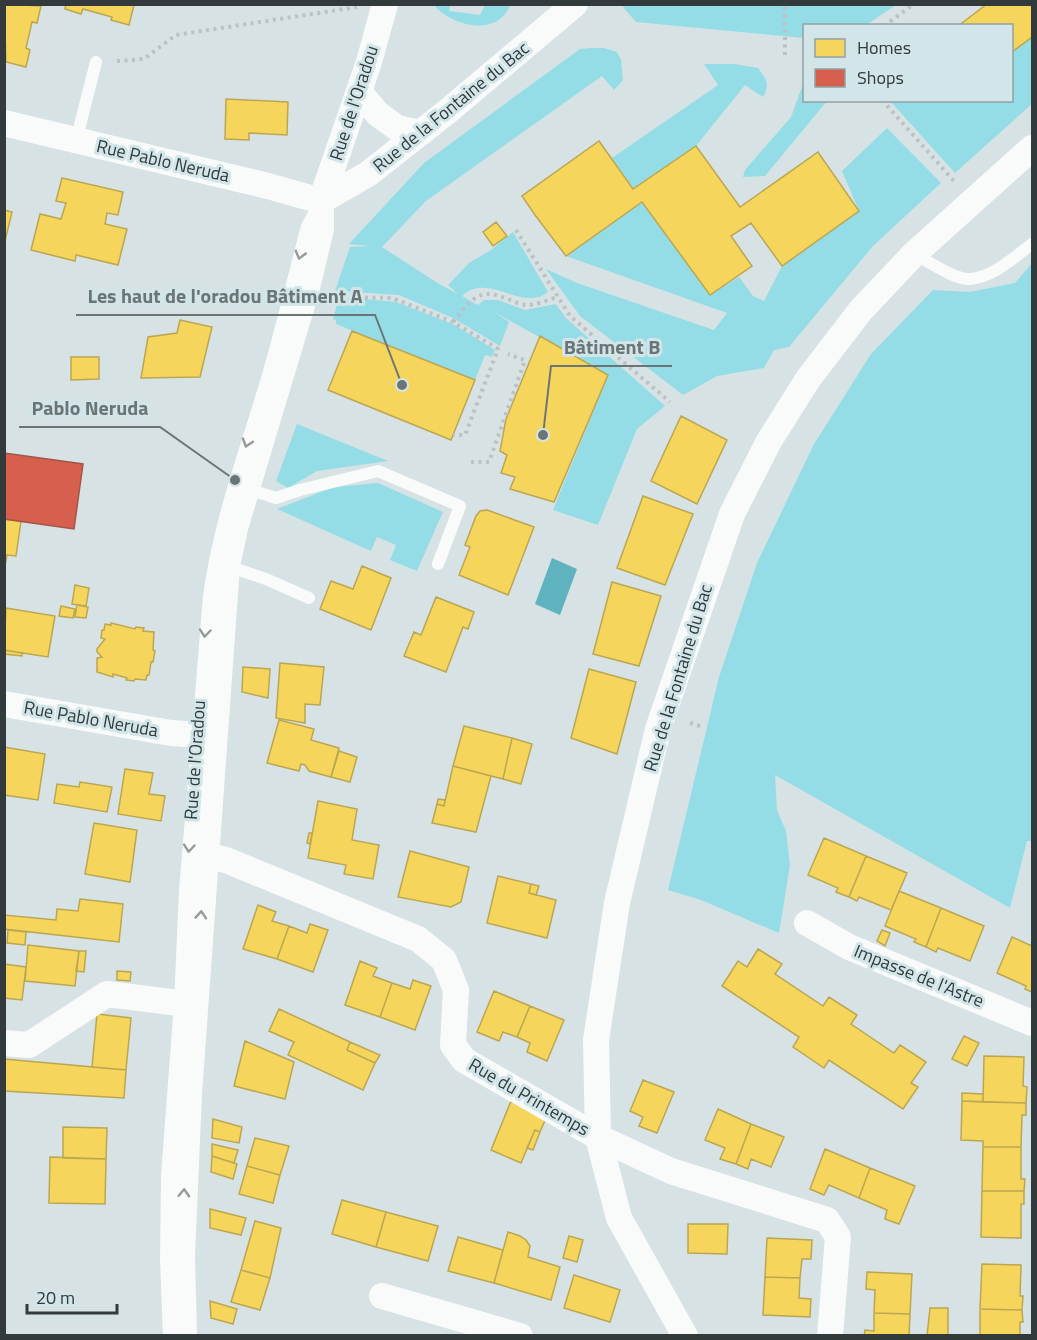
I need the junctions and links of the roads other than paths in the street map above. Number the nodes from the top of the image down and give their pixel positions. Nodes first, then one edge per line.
1 (575, 4) edge
2 (373, 5) edge
3 (96, 62) road end
4 (359, 92) junction
5 (4, 123) edge
6 (421, 133) junction
7 (76, 141) junction
8 (1032, 148) edge
9 (321, 201) junction
10 (1032, 244) edge
11 (914, 254) junction
12 (248, 489) junction
13 (438, 564) dead end
14 (227, 566) junction
15 (309, 598) dead end
16 (4, 704) edge
17 (206, 736) junction
18 (205, 855) junction
19 (807, 923) dead end
20 (188, 1004) junction
21 (1032, 1023) edge
22 (4, 1043) edge
23 (598, 1137) junction
24 (382, 1296) dead end
25 (453, 1326) edge
26 (169, 1335) edge
27 (184, 1335) edge
28 (520, 1335) edge
29 (685, 1335) edge
30 (830, 1335) edge

1 - 6 street, Rue de la Fontaine du Bac
2 - 4 street, Rue de l'Oradou
3 - 7 lane
4 - 6 street
4 - 9 street, Rue de l'Oradou
5 - 7 street, Rue Pablo Neruda
6 - 9 street, Rue de la Fontaine du Bac
7 - 9 street, Rue Pablo Neruda
8 - 11 street, Rue de la Fontaine du Bac
9 - 12 street, Rue de l'Oradou
9 -> 17 lane, Rue de l'Oradou
10 - 11 lane
11 - 23 street, Rue de la Fontaine du Bac
12 - 13 lane
12 - 14 street, Rue de l'Oradou
14 - 15 lane
14 - 17 street, Rue de l'Oradou
16 - 17 street, Rue Pablo Neruda
17 - 18 street, Rue de l'Oradou
17 -> 20 lane, Rue de l'Oradou
20 -> 18 street, Rue de l'Oradou
18 - 23 street, Rue du Printemps
19 - 21 street, Impasse de l'Astre
20 - 22 street
20 - 26 lane, Rue de l'Oradou
27 -> 20 street, Rue de l'Oradou
23 - 29 street, Rue de la Fontaine du Bac
23 - 30 street, Rue du Printemps
24 - 25 street
25 - 28 street

